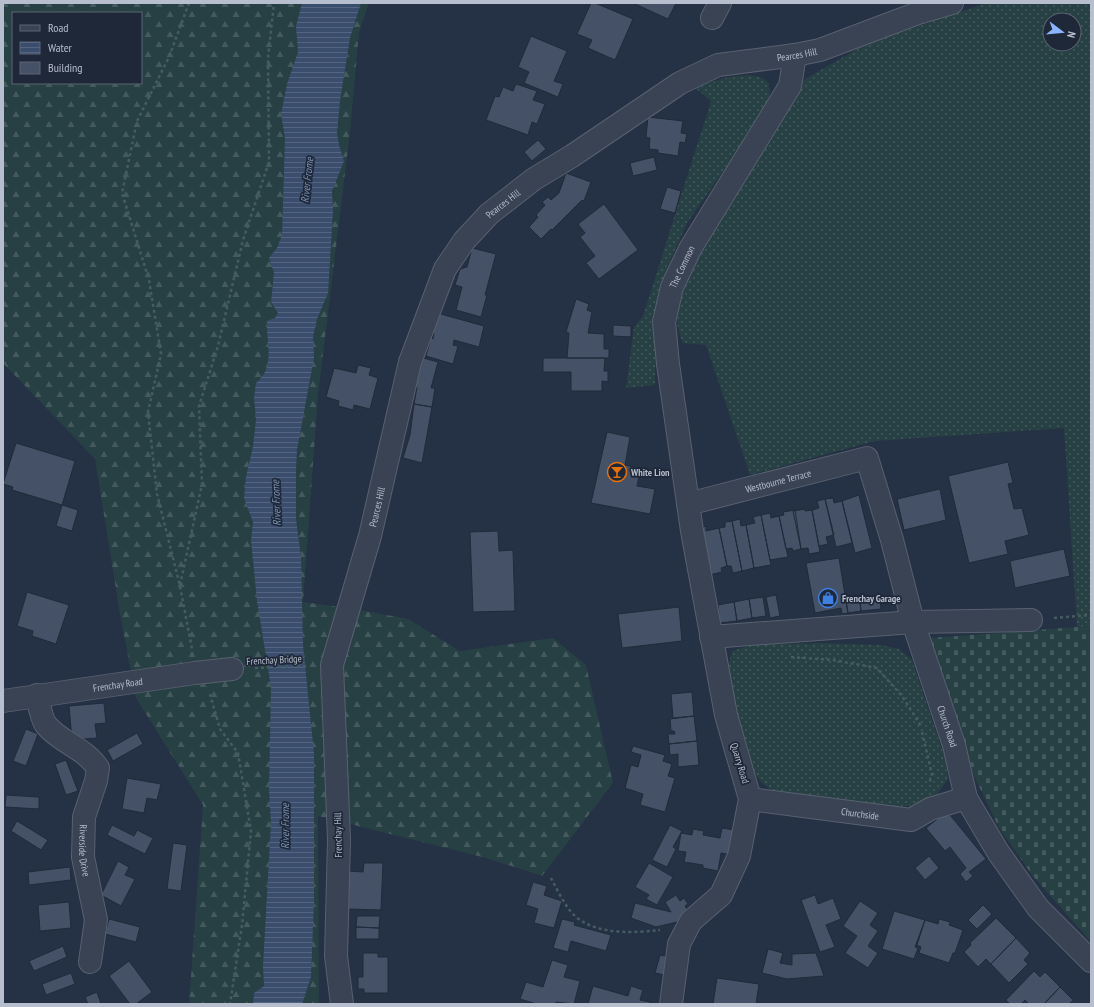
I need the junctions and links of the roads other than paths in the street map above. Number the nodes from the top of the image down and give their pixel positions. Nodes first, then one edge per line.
1 (952, 3) edge
2 (795, 55) junction
3 (868, 458) joint
4 (688, 504) junction
5 (1031, 620) road end
6 (913, 622) junction
7 (711, 637) junction
8 (322, 665) joint
9 (232, 669) road end
10 (37, 695) junction
11 (3, 701) edge
12 (966, 798) junction
13 (750, 799) junction
14 (1091, 961) edge
15 (90, 962) dead end
16 (342, 1004) edge
17 (671, 1004) edge

1 - 2 street, Pearces Hill
2 - 4 street, The Common
2 - 8 street, Pearces Hill
3 - 4 street, Westbourne Terrace
3 - 6 street, Church Road
4 - 7 street, Quarry Road
5 - 6 street
6 - 7 street
6 - 12 street, Church Road
7 - 13 street, Quarry Road
8 - 16 street, Frenchay Hill
9 - 10 street, Frenchay Road
10 - 11 street, Frenchay Road
10 - 15 street, Riverside Drive
12 - 13 street, Churchside
12 - 14 street, Church Road
13 - 17 street, Quarry Road

